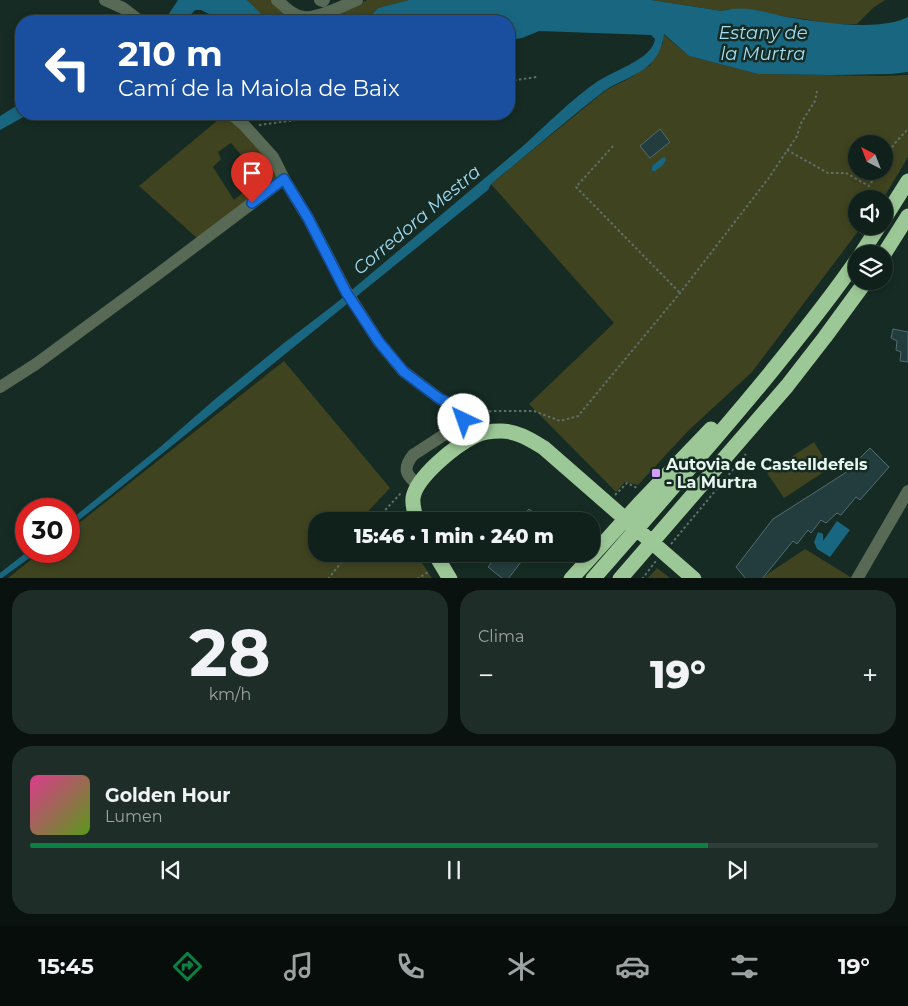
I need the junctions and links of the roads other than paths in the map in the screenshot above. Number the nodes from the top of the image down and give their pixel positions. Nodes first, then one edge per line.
1 (105, 0) edge
2 (277, 0) edge
3 (357, 0) edge
4 (132, 15) edge
5 (298, 15) edge
6 (321, 15) edge
7 (238, 120) edge
8 (284, 179) junction
9 (908, 181) edge
10 (893, 205) edge
11 (908, 216) edge
12 (890, 245) edge
13 (848, 273) edge
14 (859, 290) edge
15 (788, 351) junction
16 (0, 387) edge
17 (418, 485) junction
18 (908, 490) edge
19 (415, 512) edge
20 (644, 551) junction
21 (440, 562) edge
22 (450, 578) edge
23 (571, 578) edge
24 (594, 578) edge
25 (620, 578) edge
26 (627, 578) edge
27 (694, 578) edge
28 (856, 578) edge

1 - 4 street
2 - 5 street
3 - 6 street
7 - 8 street
8 - 16 street
8 - 17 street
9 - 10 highway
11 - 12 highway
13 - 15 highway
14 - 20 highway
15 - 23 highway
15 - 24 highway
17 - 19 highway
17 - 27 highway
18 - 28 street
20 - 25 highway
20 - 26 highway
21 - 22 highway

